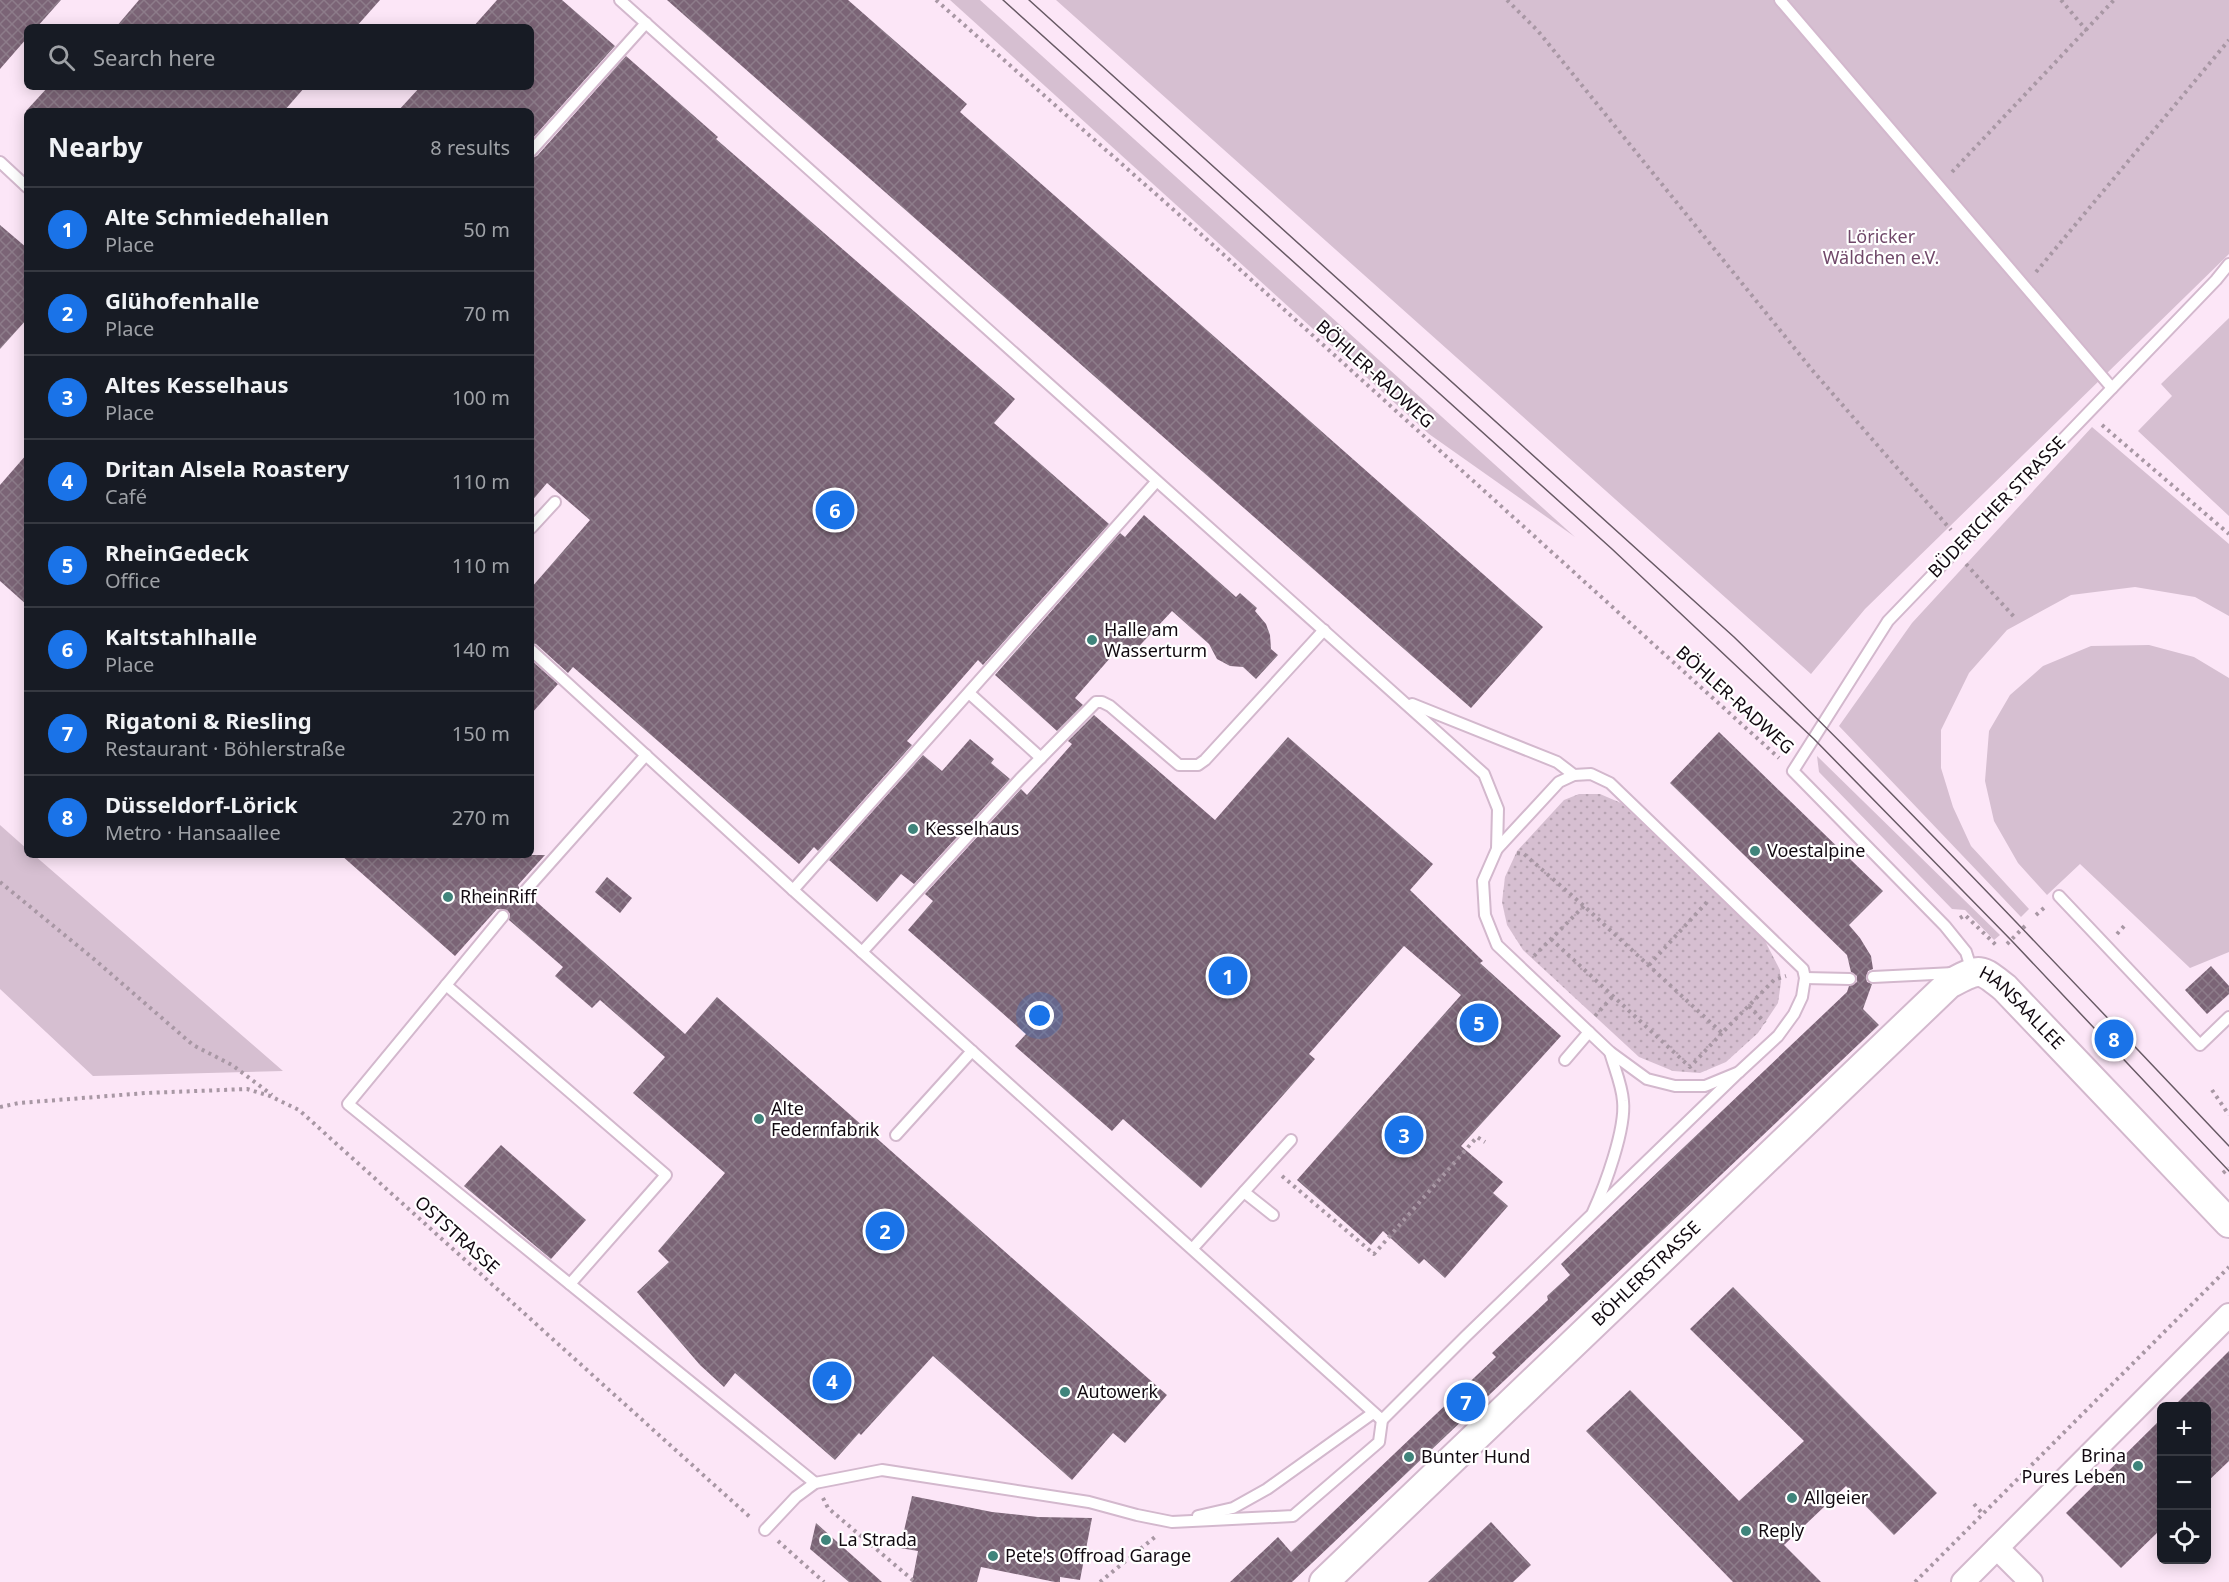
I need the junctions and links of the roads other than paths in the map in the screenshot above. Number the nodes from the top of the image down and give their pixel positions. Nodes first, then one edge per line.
1 (620, 0) edge
2 (1780, 0) edge
3 (646, 23) junction
4 (534, 149) edge
5 (0, 162) edge
6 (24, 184) edge
7 (2229, 264) edge
8 (2112, 388) junction
9 (1156, 482) junction
10 (555, 502) dead end
11 (534, 525) edge
12 (1323, 630) junction
13 (534, 653) edge
14 (969, 693) junction
15 (1406, 702) junction
16 (645, 755) junction
17 (1041, 758) junction
18 (1793, 771) joint
19 (1574, 775) junction
20 (1497, 849) junction
21 (526, 890) dead end
22 (793, 890) junction
23 (2059, 896) dead end
24 (503, 916) dead end
25 (862, 952) junction
26 (1972, 972) junction
27 (1804, 974) junction
28 (1873, 977) dead end
29 (1850, 979) dead end
30 (446, 985) junction
31 (2229, 1017) edge
32 (1587, 1030) junction
33 (972, 1051) junction
34 (1610, 1052) junction
35 (1565, 1060) dead end
36 (1739, 1072) junction
37 (896, 1135) dead end
38 (1291, 1140) dead end
39 (1244, 1192) junction
40 (1273, 1215) dead end
41 (1590, 1217) junction
42 (2229, 1223) edge
43 (1193, 1248) junction
44 (570, 1284) junction
45 (2229, 1315) edge
46 (1373, 1413) junction
47 (1382, 1420) junction
48 (815, 1484) junction
49 (1172, 1522) junction
50 (765, 1530) road end
51 (1997, 1548) junction
52 (1324, 1582) edge
53 (1963, 1582) edge
54 (2031, 1582) edge

1 - 3 lane
2 - 8 lane
3 - 4 lane
3 - 9 lane
5 - 6 lane
7 - 8 lane, BÜDERICHER STRASSE
8 - 18 lane, BÜDERICHER STRASSE
9 - 12 lane
9 - 14 lane
10 - 11 lane
12 - 15 lane
12 - 17 lane
13 - 16 lane
14 - 17 lane
14 - 22 lane
15 - 19 lane
15 - 20 lane
16 - 21 lane
16 - 22 lane
17 - 25 lane
18 - 26 lane, HANSAALLEE
19 - 20 lane
19 - 27 lane
20 - 32 lane
22 - 25 lane
23 - 31 lane
24 - 30 lane
25 - 33 lane
26 - 28 lane
26 - 42 street, HANSAALLEE
26 - 52 street, BÖHLERSTRASSE
27 - 29 lane
27 - 36 lane
30 - 44 lane
30 - 44 lane
32 - 34 lane
32 - 35 lane
33 - 37 lane
33 - 43 lane
34 - 36 lane
34 - 41 lane
36 - 41 lane
38 - 39 lane
39 - 40 lane
39 - 43 lane
41 - 47 lane
43 - 46 lane
44 - 48 lane
45 - 51 street
46 - 47 lane
46 - 49 lane
47 - 49 lane
48 - 49 lane
48 - 50 lane
51 - 53 street
51 - 54 street

